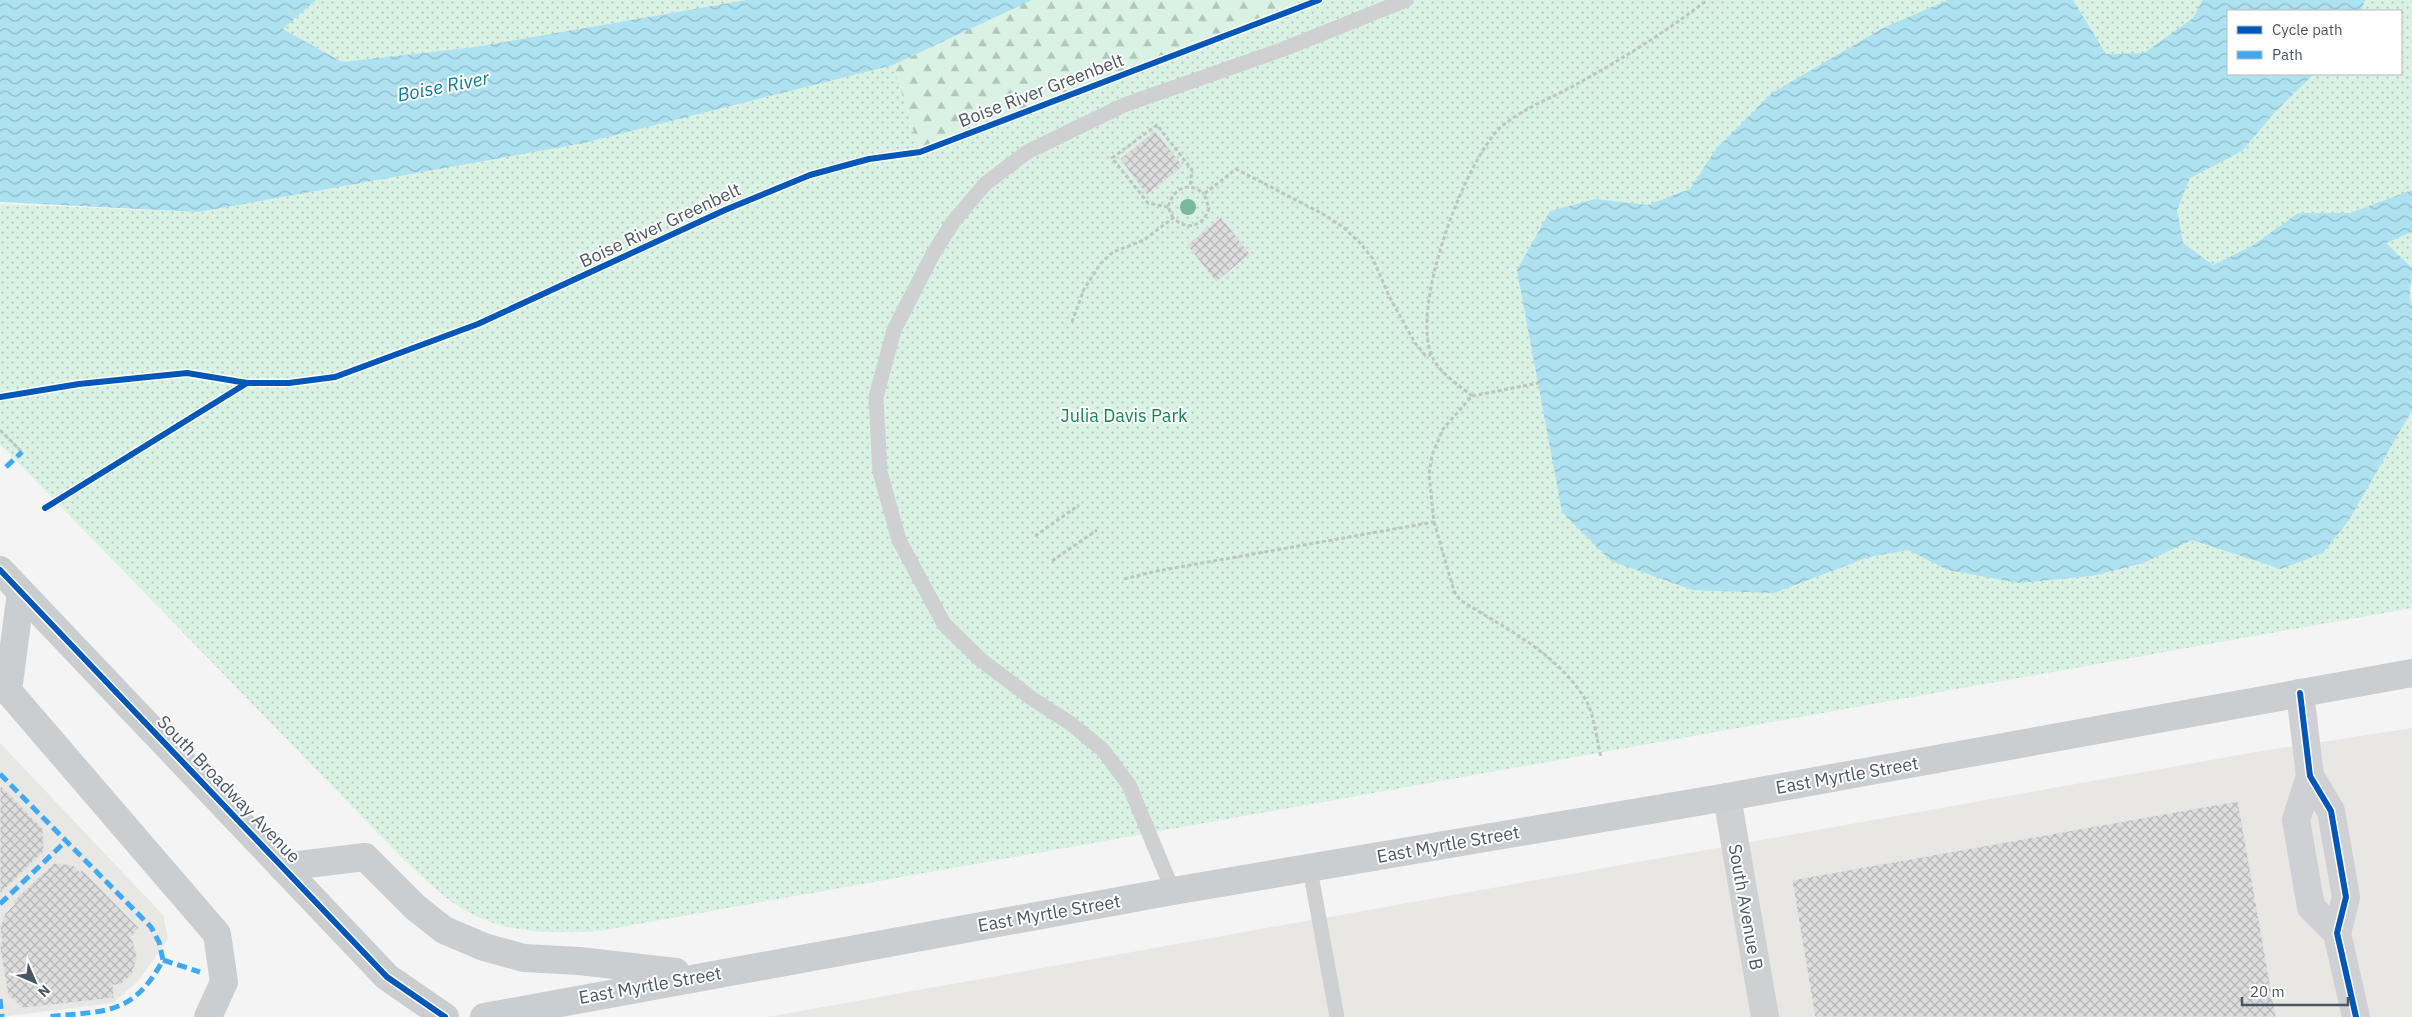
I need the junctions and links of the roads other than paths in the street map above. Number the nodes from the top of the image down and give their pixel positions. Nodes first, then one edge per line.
1 (1406, 0) edge
2 (0, 570) edge
3 (21, 592) junction
4 (2412, 673) edge
5 (2300, 693) junction
6 (2310, 776) junction
7 (1727, 797) junction
8 (282, 867) junction
9 (1310, 869) junction
10 (1174, 891) junction
11 (2337, 933) junction
12 (703, 976) junction
13 (208, 1017) edge
14 (444, 1017) edge
15 (484, 1017) edge
16 (1337, 1017) edge
17 (1765, 1017) edge
18 (2356, 1017) edge

1 - 10 lane
2 - 3 main road, South Broadway Avenue
3 - 8 main road, South Broadway Avenue
3 - 13 main road
4 - 5 main road, East Myrtle Street
5 - 6 street
5 - 7 main road, East Myrtle Street
6 - 11 street
6 - 11 street
7 - 9 main road, East Myrtle Street
7 - 17 street, South Avenue B
8 - 12 main road
8 - 14 main road, South Broadway Avenue
9 - 10 main road, East Myrtle Street
9 - 16 lane
10 - 12 main road, East Myrtle Street
11 - 18 street
12 - 15 main road, East Myrtle Street

